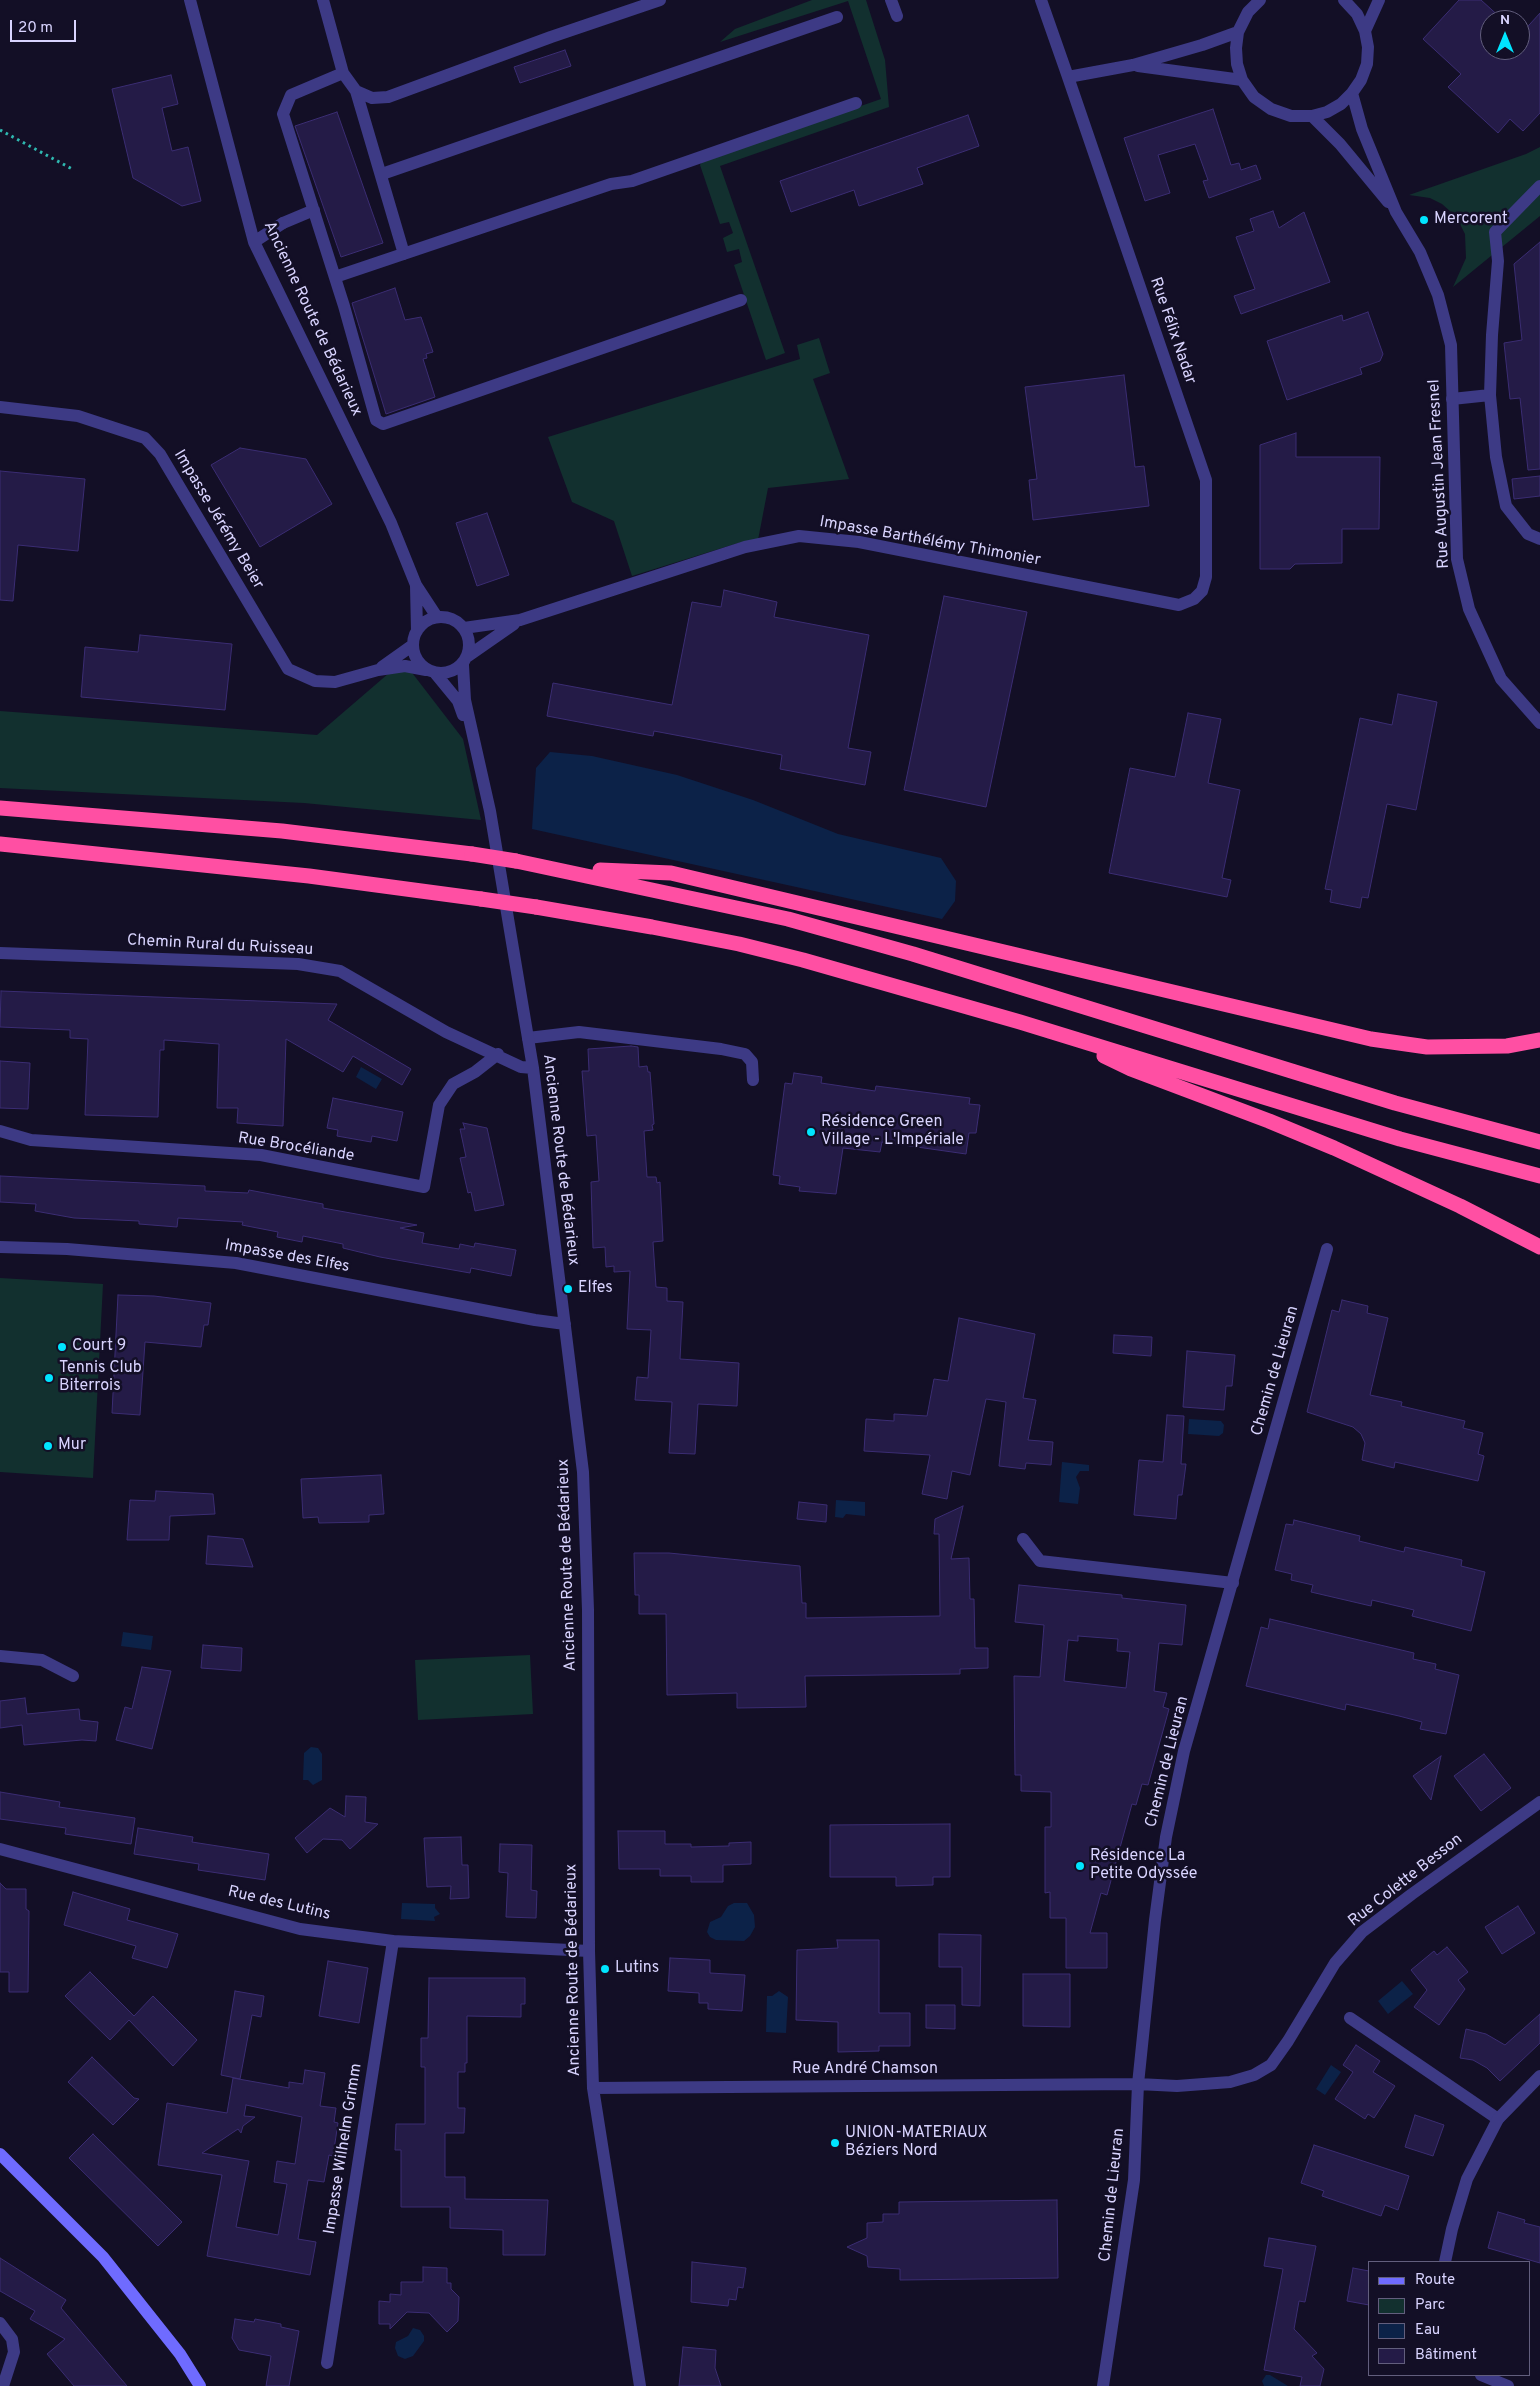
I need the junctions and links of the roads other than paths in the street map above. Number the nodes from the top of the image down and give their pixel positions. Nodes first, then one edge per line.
1 (190, 0) edge
2 (323, 0) edge
3 (660, 0) edge
4 (891, 0) edge
5 (1041, 0) edge
6 (1260, 0) edge
7 (1344, 0) edge
8 (1379, 0) edge
9 (897, 16) dead end
10 (838, 17) dead end
11 (1365, 31) junction
12 (1238, 32) junction
13 (1133, 66) junction
14 (342, 73) junction
15 (1068, 77) junction
16 (1242, 80) junction
17 (356, 91) junction
18 (1352, 93) junction
19 (856, 103) dead end
20 (1312, 116) junction
21 (382, 174) junction
22 (1540, 186) edge
23 (314, 210) junction
24 (1396, 212) junction
25 (254, 242) junction
26 (404, 254) junction
27 (335, 277) junction
28 (741, 300) dead end
29 (1490, 395) junction
30 (1452, 399) junction
31 (0, 407) edge
32 (1540, 539) edge
33 (416, 584) junction
34 (1194, 599) joint
35 (437, 617) junction
36 (520, 620) junction
37 (464, 628) junction
38 (417, 631) junction
39 (413, 645) junction
40 (465, 660) junction
41 (378, 670) junction
42 (431, 672) junction
43 (1540, 724) edge
44 (476, 748) junction
45 (0, 808) edge
46 (0, 844) edge
47 (556, 868) junction
48 (0, 954) edge
49 (1063, 1035) junction
50 (528, 1038) junction
51 (1540, 1040) edge
52 (498, 1054) junction
53 (533, 1068) junction
54 (753, 1080) dead end
55 (0, 1131) edge
56 (1540, 1142) edge
57 (1540, 1176) edge
58 (0, 1247) edge
59 (1540, 1247) edge
60 (1327, 1248) dead end
61 (564, 1324) junction
62 (1023, 1538) dead end
63 (1233, 1583) junction
64 (0, 1656) edge
65 (73, 1676) dead end
66 (1540, 1802) edge
67 (0, 1849) edge
68 (393, 1941) junction
69 (588, 1951) junction
70 (1350, 2018) dead end
71 (1540, 2076) edge
72 (1138, 2084) junction
73 (593, 2088) junction
74 (1498, 2119) junction
75 (0, 2154) edge
76 (1445, 2261) edge
77 (0, 2323) edge
78 (327, 2363) dead end
79 (1483, 2376) edge
80 (5, 2385) edge
81 (200, 2386) edge
82 (640, 2386) edge
83 (1104, 2386) edge
84 (1508, 2386) edge

1 - 25 street, Ancienne Route de Bédarieux
2 - 14 street
3 - 17 street
4 - 9 street
5 - 15 street, Rue Félix Nadar
6 - 12 street
7 - 11 street
8 - 11 street
10 - 21 street
11 - 18 street
12 - 13 street
12 - 16 street
13 - 15 street
13 - 16 street
14 - 17 street
14 - 23 street
15 - 34 street, Rue Félix Nadar
16 - 20 street
17 - 21 street
18 - 20 street
18 - 24 street, Rue Augustin Jean Fresnel
19 - 26 street
20 - 24 street, Rue Augustin Jean Fresnel
21 - 26 street
22 - 29 street
23 - 25 street
23 - 27 street
24 - 30 street, Rue Augustin Jean Fresnel
25 - 33 street, Ancienne Route de Bédarieux
26 - 27 street
27 - 28 street
29 - 30 street
29 - 32 street
30 - 43 street, Rue Augustin Jean Fresnel
31 - 41 street, Impasse Jérémy Beier
33 - 35 street, Ancienne Route de Bédarieux
33 - 38 street, Ancienne Route de Bédarieux
34 - 36 street, Impasse Barthélémy Thimonier
35 - 37 street
35 - 38 street
36 - 37 street, Impasse Barthélémy Thimonier
36 - 40 street, Impasse Barthélémy Thimonier
37 - 40 street
38 - 39 street
39 - 41 street, Impasse Jérémy Beier
39 - 42 street
40 - 42 street
40 - 44 street, Ancienne Route de Bédarieux
41 - 42 street, Impasse Jérémy Beier
42 - 44 street, Ancienne Route de Bédarieux
44 - 50 street, Ancienne Route de Bédarieux
45 - 47 highway, bridge
46 - 49 highway, bridge
47 - 51 highway
47 - 56 highway
48 - 52 street, Chemin Rural du Ruisseau
49 - 57 highway
49 - 59 highway
50 - 53 street, Ancienne Route de Bédarieux
50 - 54 street
52 - 53 street, Chemin Rural du Ruisseau
52 - 55 street, Rue Brocéliande
53 - 61 street, Ancienne Route de Bédarieux
58 - 61 street, Impasse des Elfes
60 - 63 street, Chemin de Lieuran
61 - 69 street, Ancienne Route de Bédarieux
62 - 63 street
63 - 72 street, Chemin de Lieuran
64 - 65 street
66 - 72 street, Rue Colette Besson
67 - 68 street, Rue des Lutins
68 - 69 street, Rue des Lutins
68 - 78 street, Impasse Wilhelm Grimm
69 - 73 street, Ancienne Route de Bédarieux
70 - 74 street
71 - 74 street
72 - 73 street, Rue André Chamson
72 - 83 street, Chemin de Lieuran
73 - 82 street, Ancienne Route de Bédarieux
74 - 76 street
75 - 81 street
77 - 80 street
79 - 84 street

